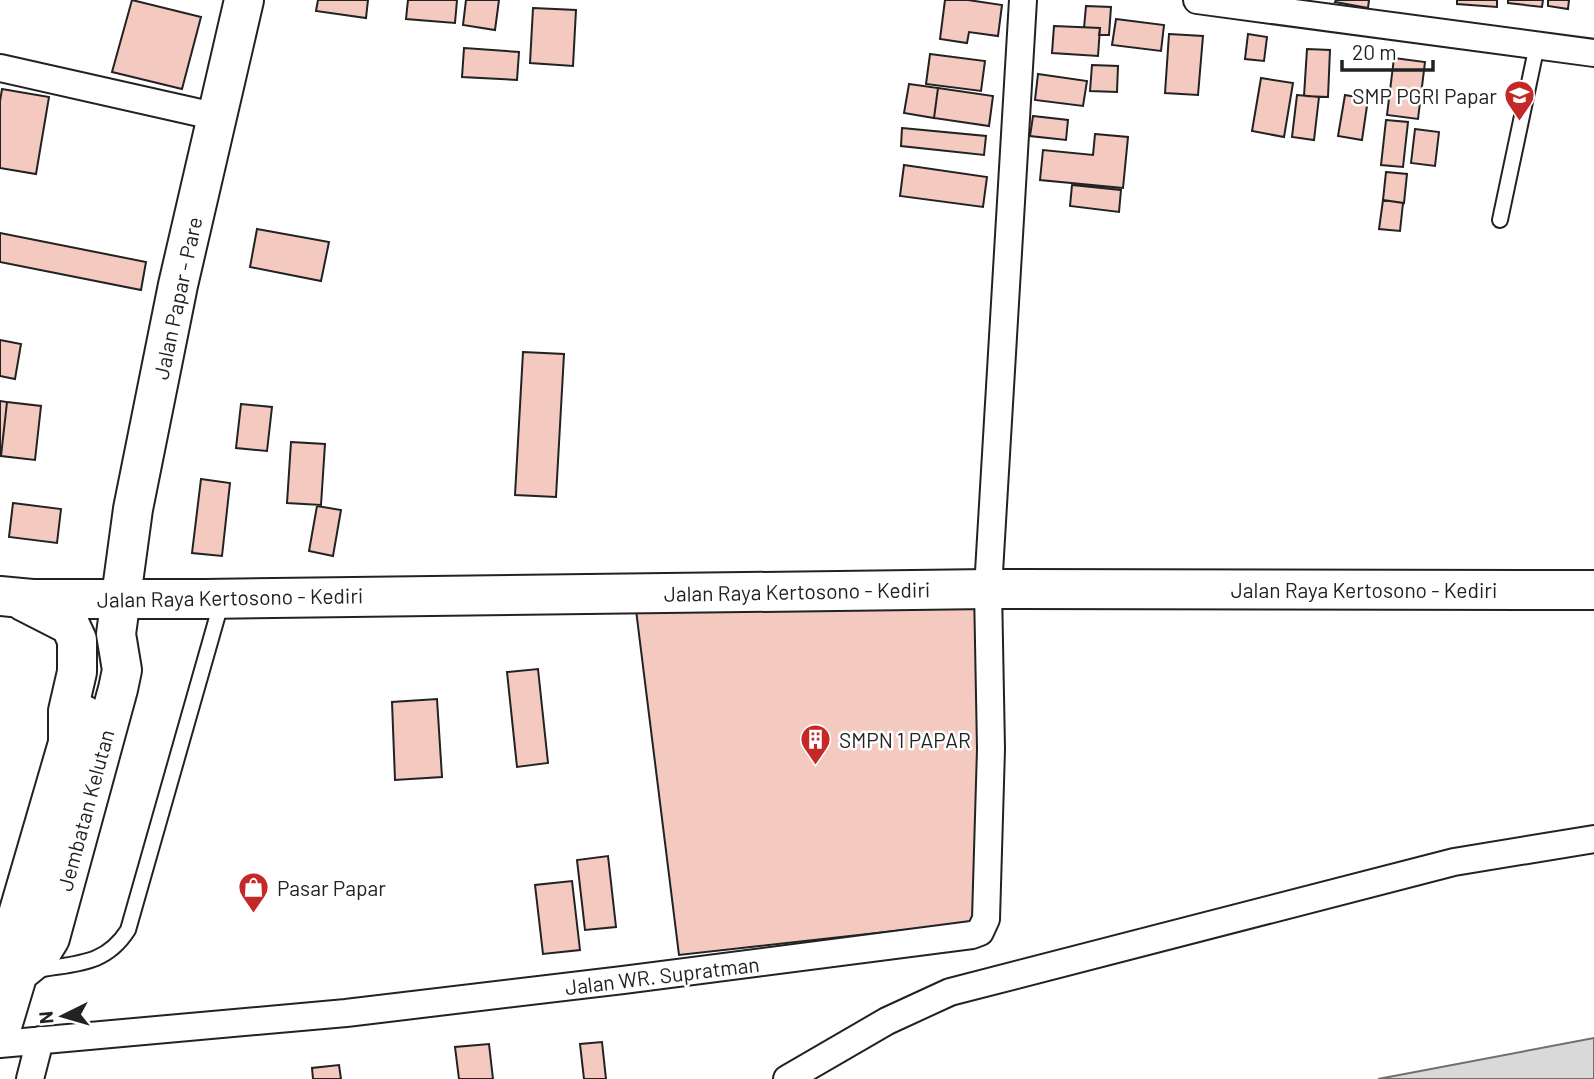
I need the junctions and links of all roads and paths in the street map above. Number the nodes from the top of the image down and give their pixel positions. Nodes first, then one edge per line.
1 (244, 0) edge
2 (1023, 0) edge
3 (1197, 0) edge
4 (1537, 45) junction
5 (1594, 53) edge
6 (0, 68) edge
7 (218, 117) junction
8 (1500, 220) dead end
9 (988, 589) junction
10 (1594, 590) edge
11 (9, 597) edge
12 (223, 597) junction
13 (119, 616) junction
14 (68, 743) junction
15 (1594, 839) edge
16 (18, 974) junction
17 (0, 1033) edge
18 (40, 1040) junction
19 (0, 1044) edge
20 (30, 1079) edge
21 (787, 1079) edge

1 - 7 main road, Jalan Papar - Pare
2 - 9 street
3 - 4 street
4 - 5 street
4 - 8 lane
6 - 7 street
7 - 13 main road, Jalan Papar - Pare
9 - 10 main road, Jalan Raya Kertosono - Kediri
9 - 12 main road, Jalan Raya Kertosono - Kediri
9 - 18 street, Jalan WR. Supratman
11 - 13 main road, Jalan Raya Kertosono - Kediri
11 - 14 main road
12 - 13 main road, Jalan Raya Kertosono - Kediri
12 - 16 lane
13 - 14 main road, Jembatan Kelutan
13 - 16 main road, Jembatan Kelutan
14 - 16 main road, Jembatan Kelutan
15 - 21 street
16 - 17 main road, Jembatan Kelutan
18 - 19 street, Jalan WR. Supratman
18 - 20 street

